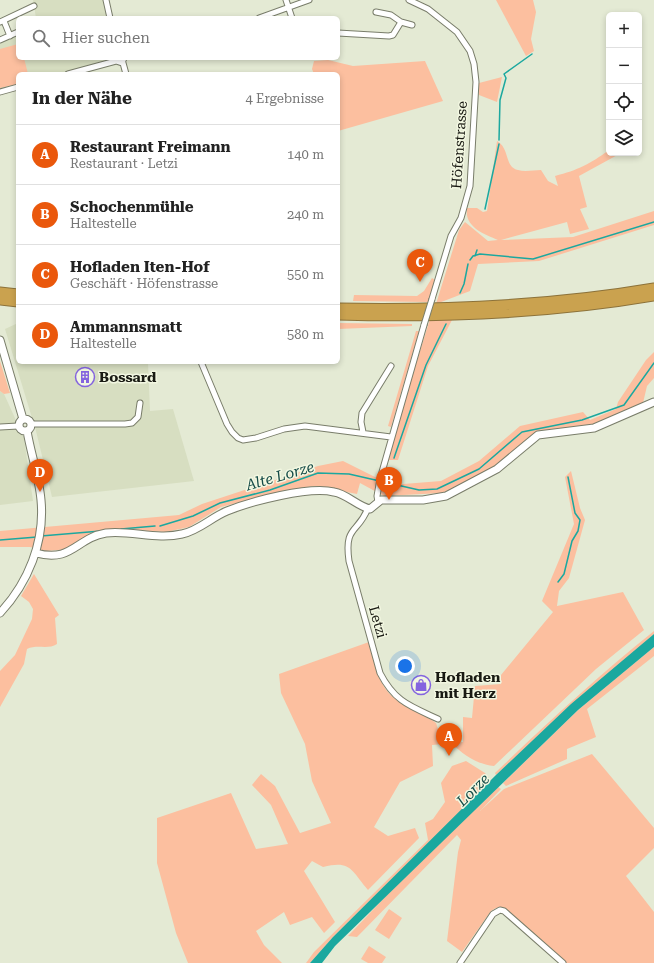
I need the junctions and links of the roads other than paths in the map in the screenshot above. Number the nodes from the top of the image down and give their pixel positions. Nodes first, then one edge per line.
1 (106, 0) edge
2 (286, 0) edge
3 (308, 0) edge
4 (408, 0) edge
5 (34, 6) dead end
6 (289, 8) junction
7 (376, 12) dead end
8 (110, 16) edge
9 (265, 16) edge
10 (291, 16) edge
11 (2, 22) edge
12 (401, 22) junction
13 (412, 25) dead end
14 (16, 33) edge
15 (340, 33) edge
16 (10, 36) junction
17 (0, 40) edge
18 (113, 60) edge
19 (125, 60) edge
20 (74, 72) edge
21 (126, 72) edge
22 (16, 88) edge
23 (0, 92) edge
24 (654, 288) edge
25 (0, 292) edge
26 (16, 294) edge
27 (654, 296) edge
28 (0, 300) edge
29 (16, 302) edge
30 (340, 308) edge
31 (340, 315) edge
32 (0, 340) edge
33 (202, 364) edge
34 (391, 366) dead end
35 (654, 402) edge
36 (140, 404) dead end
37 (23, 419) junction
38 (31, 424) junction
39 (18, 426) junction
40 (0, 427) edge
41 (27, 431) junction
42 (363, 432) junction
43 (391, 437) junction
44 (378, 502) junction
45 (368, 508) junction
46 (36, 550) junction
47 (0, 613) edge
48 (438, 719) dead end
49 (460, 963) edge
50 (563, 963) edge

1 - 8 street
2 - 6 street
3 - 6 street
4 - 43 street, Höfenstrasse, bridge
5 - 11 street
6 - 9 street
6 - 10 street
7 - 12 street
11 - 16 street
12 - 13 street
12 - 15 street
14 - 16 street
16 - 17 street
18 - 20 street
19 - 21 street
22 - 23 street
24 - 30 highway
25 - 26 highway
27 - 31 highway
28 - 29 highway
32 - 37 street
33 - 42 street
34 - 42 street
35 - 44 street
36 - 38 street
37 - 38 street
37 - 39 street
38 - 41 street
39 - 40 street
39 - 41 street
41 - 46 street
42 - 43 street
43 - 44 street, Höfenstrasse
44 - 45 street
45 - 46 street
45 - 48 street, Letzi
46 - 47 street
49 - 50 street

